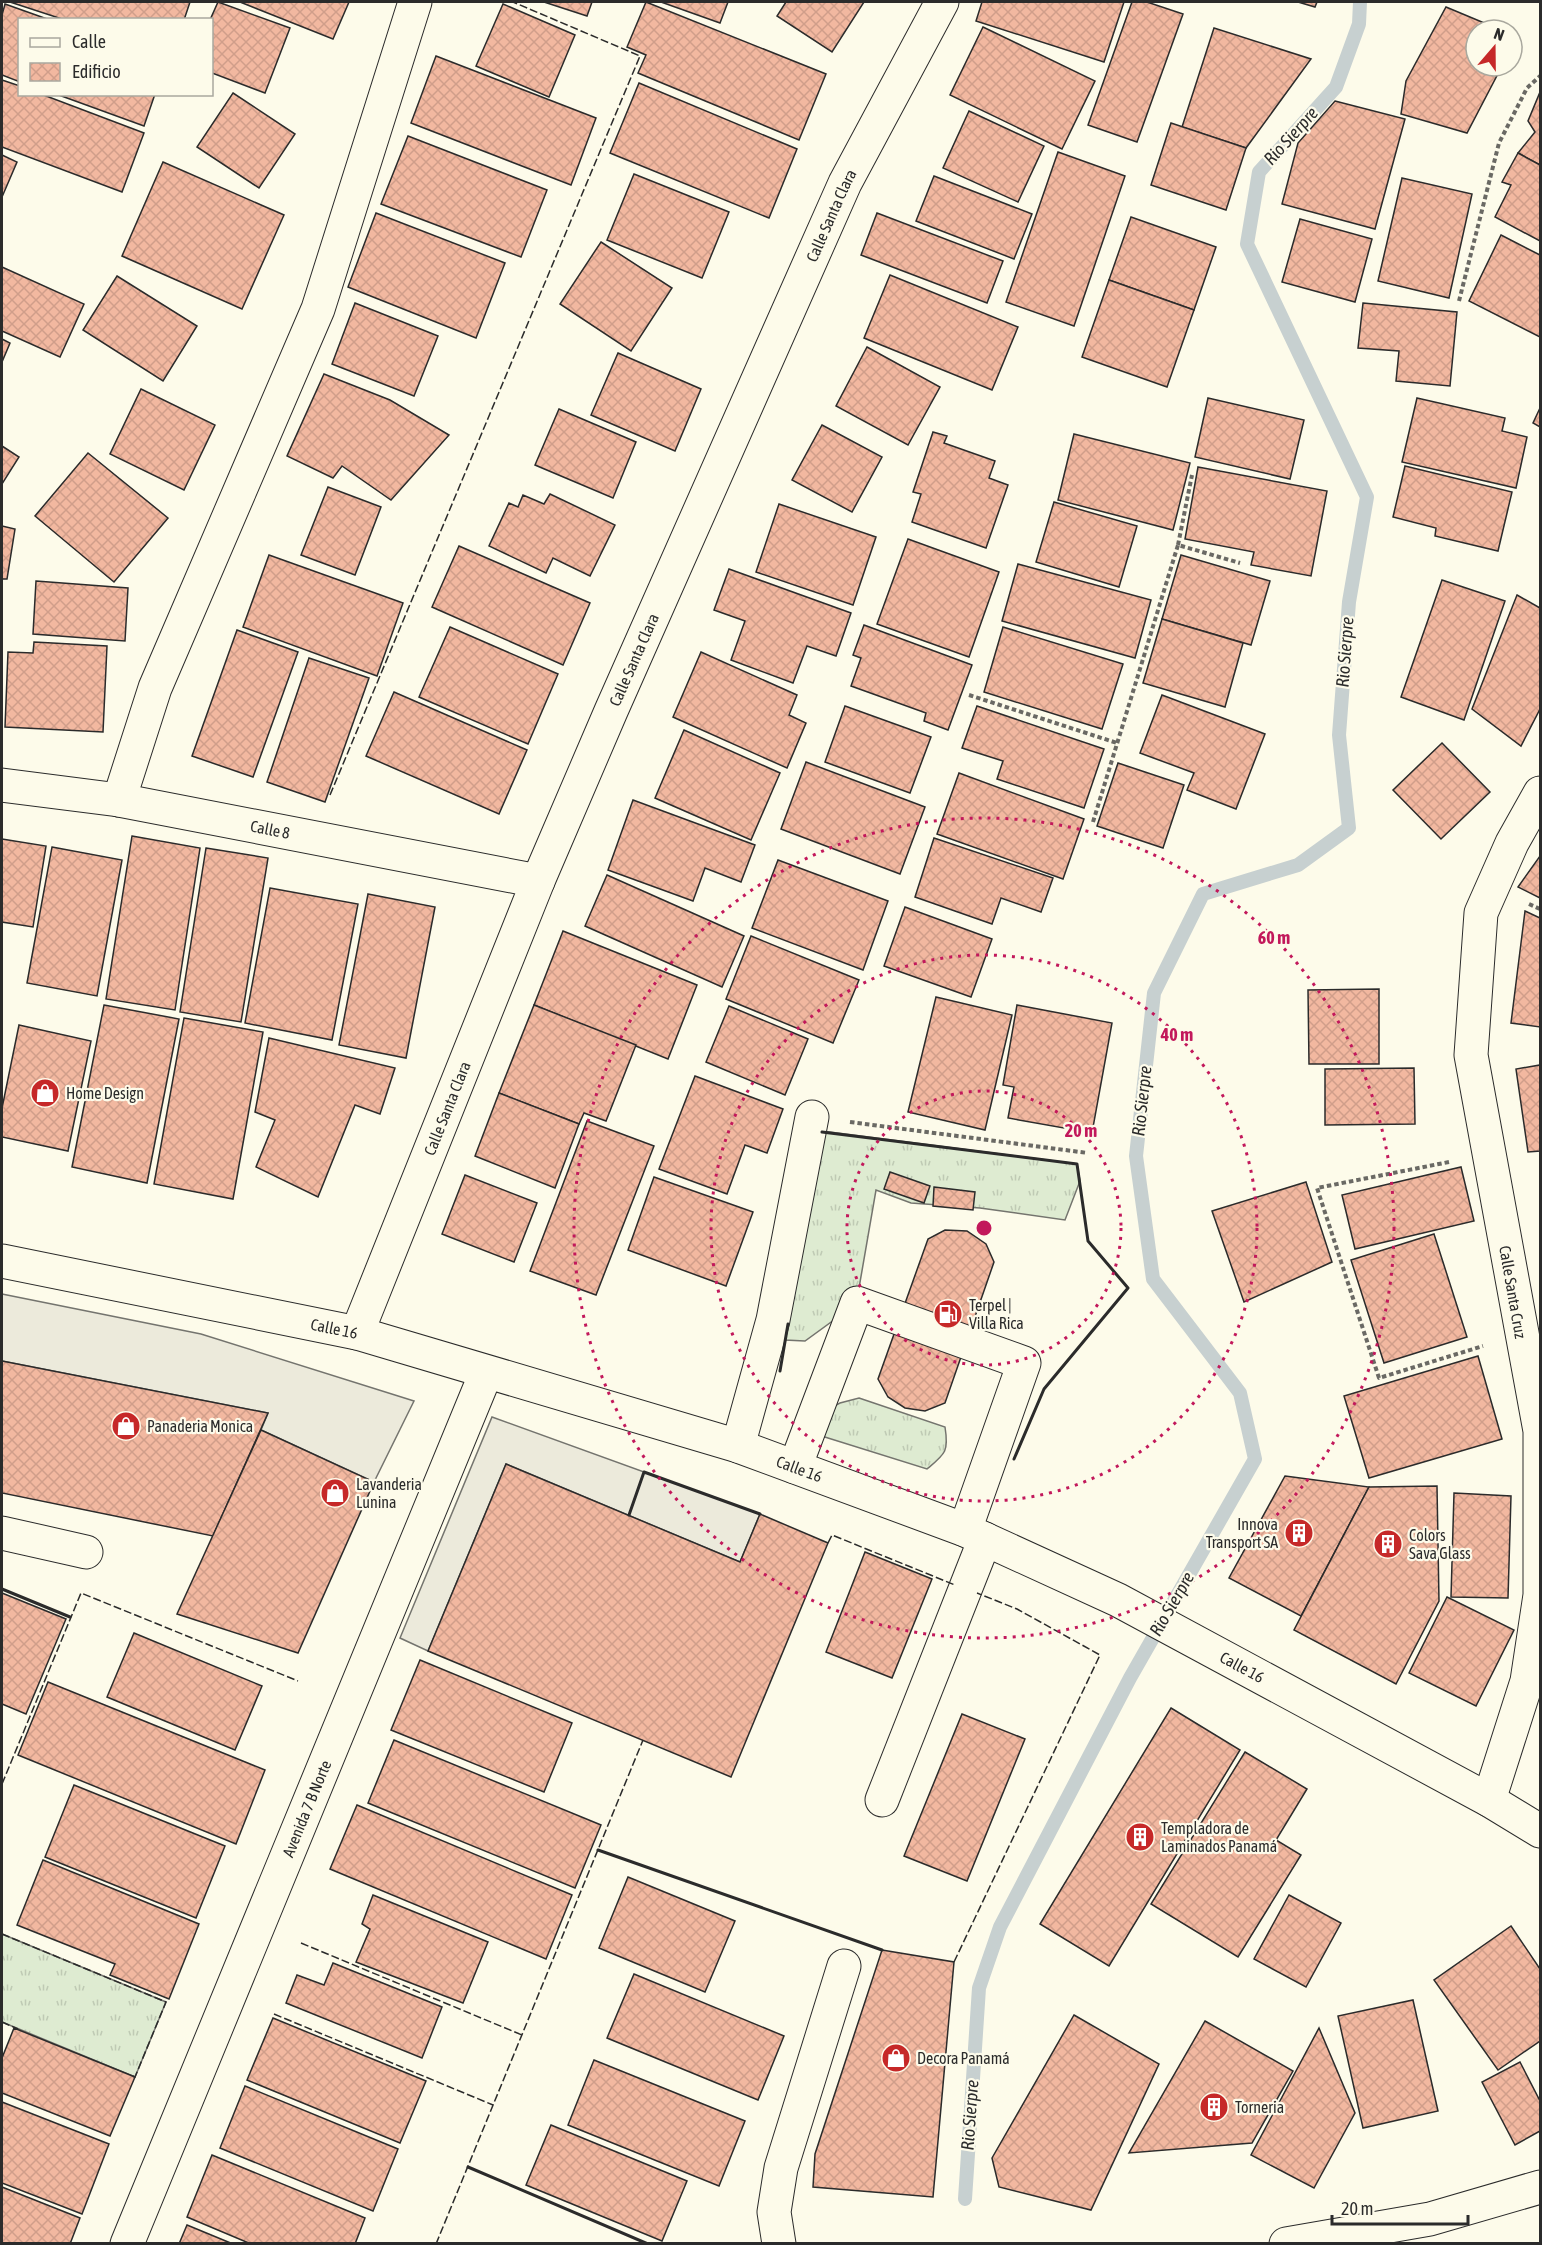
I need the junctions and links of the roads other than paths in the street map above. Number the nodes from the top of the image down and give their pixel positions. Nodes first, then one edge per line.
1 (415, 2) edge
2 (942, 2) edge
3 (2, 785) edge
4 (1540, 793) edge
5 (119, 800) junction
6 (538, 881) junction
7 (812, 1117) road end
8 (2, 1261) edge
9 (357, 1333) junction
10 (486, 1372) junction
11 (738, 1446) junction
12 (795, 1467) junction
13 (2, 1533) edge
14 (975, 1534) junction
15 (86, 1552) dead end
16 (882, 1800) dead end
17 (1489, 1800) junction
18 (1540, 1831) edge
19 (844, 1966) dead end
20 (1540, 2187) edge
21 (127, 2244) edge
22 (779, 2244) edge
23 (1286, 2244) edge

1 - 5 street
2 - 6 street, Calle Santa Clara
3 - 5 street, Calle 8
4 - 17 street, Calle Santa Cruz
5 - 6 street, Calle 8
6 - 9 street, Calle Santa Clara
7 - 11 street
8 - 9 street, Calle 16
9 - 10 street, Calle 16
10 - 11 street, Calle 16
10 - 21 street, Avenida 7 B Norte
11 - 12 street, Calle 16
12 - 14 street, Calle 16
12 - 14 street
13 - 15 street
14 - 16 street
14 - 17 street, Calle 16
17 - 18 street, Calle 16
19 - 22 street
20 - 23 street

